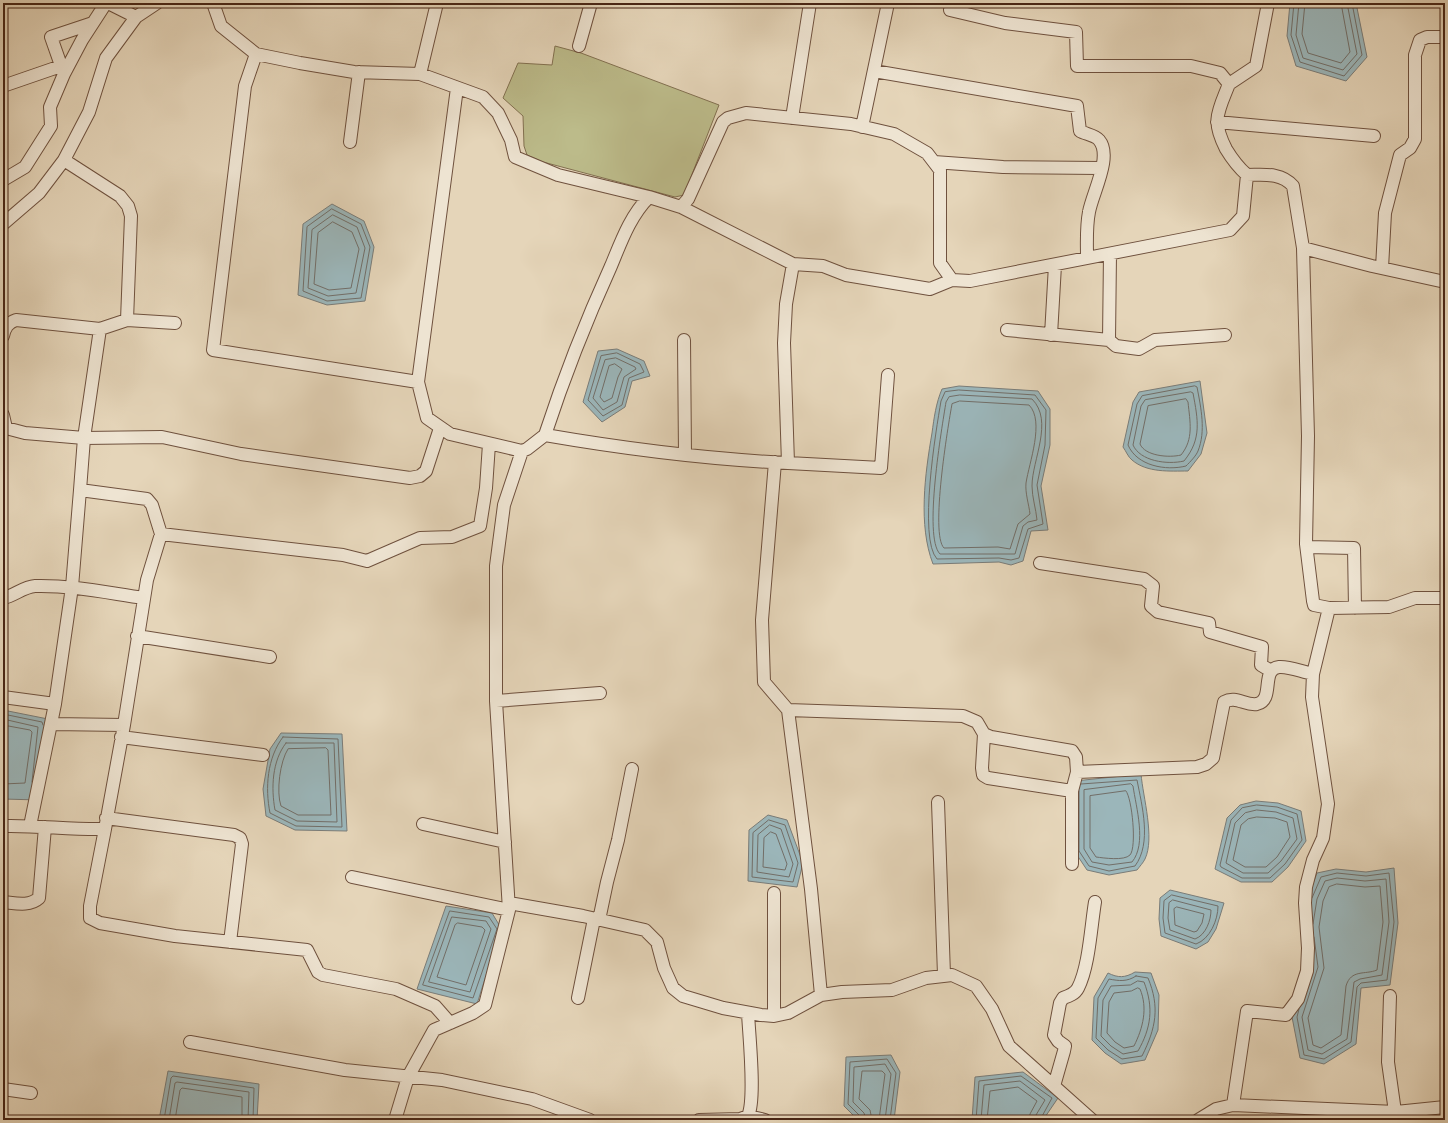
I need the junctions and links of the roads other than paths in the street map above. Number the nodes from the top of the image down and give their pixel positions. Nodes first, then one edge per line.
1 (107, 3) edge
2 (157, 3) edge
3 (213, 3) edge
4 (436, 3) edge
5 (591, 3) edge
6 (810, 3) edge
7 (888, 3) edge
8 (1268, 3) edge
9 (950, 10) dead end
10 (136, 17) junction
11 (93, 23) junction
12 (1445, 37) edge
13 (579, 46) dead end
14 (256, 54) junction
15 (63, 70) junction
16 (874, 71) junction
17 (359, 72) junction
18 (420, 74) junction
19 (1229, 84) junction
20 (3, 86) edge
21 (456, 88) junction
22 (792, 118) junction
23 (1217, 122) junction
24 (862, 126) junction
25 (1374, 136) dead end
26 (350, 142) dead end
27 (64, 160) junction
28 (934, 162) junction
29 (1101, 168) junction
30 (1247, 175) junction
31 (3, 180) edge
32 (649, 197) junction
33 (681, 208) junction
34 (3, 224) edge
35 (1303, 248) junction
36 (1110, 254) junction
37 (1088, 258) junction
38 (793, 264) junction
39 (1055, 265) junction
40 (1382, 268) junction
41 (952, 280) junction
42 (1445, 282) edge
43 (127, 320) junction
44 (175, 323) dead end
45 (100, 329) junction
46 (1007, 330) dead end
47 (1051, 335) junction
48 (1225, 335) dead end
49 (3, 336) edge
50 (684, 340) dead end
51 (1109, 340) junction
52 (888, 375) dead end
53 (418, 382) junction
54 (3, 415) edge
55 (440, 428) junction
56 (545, 435) junction
57 (84, 438) junction
58 (489, 444) junction
59 (522, 451) junction
60 (685, 455) junction
61 (775, 462) junction
62 (788, 463) junction
63 (80, 490) junction
64 (161, 534) junction
65 (1307, 547) junction
66 (1040, 563) dead end
67 (72, 588) junction
68 (3, 598) edge
69 (144, 598) junction
70 (1445, 598) edge
71 (1329, 608) junction
72 (1355, 608) junction
73 (137, 636) junction
74 (270, 657) dead end
75 (1271, 671) junction
76 (1312, 674) junction
77 (600, 693) dead end
78 (3, 697) edge
79 (496, 701) junction
80 (55, 704) junction
81 (788, 710) junction
82 (51, 724) junction
83 (124, 725) junction
84 (984, 734) junction
85 (121, 738) junction
86 (263, 755) dead end
87 (632, 769) dead end
88 (1077, 772) junction
89 (1072, 791) junction
90 (938, 802) dead end
91 (106, 823) junction
92 (423, 824) dead end
93 (3, 826) edge
94 (30, 826) junction
95 (44, 827) junction
96 (505, 842) junction
97 (1072, 864) dead end
98 (352, 877) dead end
99 (774, 893) dead end
100 (3, 902) edge
101 (1095, 902) dead end
102 (509, 907) junction
103 (597, 919) junction
104 (230, 942) junction
105 (944, 976) junction
106 (821, 995) junction
107 (1390, 996) dead end
108 (578, 998) dead end
109 (748, 1013) junction
110 (774, 1016) junction
111 (450, 1023) junction
112 (190, 1042) dead end
113 (408, 1077) junction
114 (1054, 1086) junction
115 (3, 1089) edge
116 (31, 1093) dead end
117 (1233, 1105) junction
118 (1445, 1107) edge
119 (748, 1116) junction
120 (1396, 1116) edge
121 (395, 1120) edge
122 (590, 1120) edge
123 (699, 1120) edge
124 (765, 1120) edge
125 (1092, 1120) edge
126 (1198, 1120) edge

1 - 10 street
1 - 11 street
2 - 10 street
3 - 14 street
4 - 18 street
5 - 13 street
6 - 22 street
7 - 16 street
8 - 19 street
9 - 19 street
10 - 27 street
11 - 15 street
11 - 15 street
12 - 40 street
14 - 17 street
14 - 53 street
15 - 20 street
15 - 31 street
16 - 24 street
16 - 29 street
17 - 18 street
17 - 26 street
18 - 21 street
19 - 23 street
21 - 32 street
21 - 53 street
22 - 24 street
22 - 33 street
23 - 25 street
23 - 30 street
24 - 28 street
27 - 34 street
27 - 43 street
28 - 29 street
28 - 41 street
29 - 37 street
30 - 35 street
30 - 36 street
32 - 33 street
32 - 56 street
33 - 38 street
35 - 40 street
35 - 65 street
36 - 37 street
36 - 51 street
37 - 39 street
38 - 41 street
38 - 62 street
39 - 41 street
39 - 47 street
40 - 42 street
43 - 44 street
43 - 45 street
45 - 49 street
45 - 57 street
46 - 47 street
47 - 51 street
48 - 51 street
50 - 60 street
52 - 62 street
53 - 55 street
54 - 57 street
55 - 57 street
55 - 58 street
56 - 59 street
56 - 60 street
57 - 63 street
58 - 59 street
58 - 64 street
59 - 79 street
60 - 61 street
61 - 62 street
61 - 81 street
63 - 64 street
63 - 67 street
64 - 69 street
65 - 71 street
65 - 72 street
66 - 75 street
67 - 68 street
67 - 69 street
67 - 80 street
69 - 73 street
70 - 72 street
71 - 72 street
71 - 76 street
73 - 74 street
73 - 83 street
75 - 76 street
75 - 88 street
76 - 117 street
77 - 79 street
78 - 80 street
79 - 96 street
80 - 82 street
81 - 84 street
81 - 106 street
82 - 83 street
82 - 94 street
83 - 85 street
84 - 88 street
84 - 89 street
85 - 86 street
85 - 91 street
87 - 103 street
88 - 89 street
89 - 97 street
90 - 105 street
91 - 95 street
91 - 104 street
91 - 104 street
92 - 96 street
93 - 94 street
94 - 95 street
95 - 100 street
96 - 102 street
98 - 102 street
99 - 110 street
101 - 114 street
102 - 103 street
102 - 111 street
103 - 108 street
103 - 109 street
104 - 111 street
105 - 106 street
105 - 114 street
106 - 110 street
107 - 120 street
109 - 110 street
109 - 119 street
111 - 113 street
112 - 113 street
113 - 121 street
113 - 122 street
114 - 125 street
115 - 116 street
117 - 120 street
117 - 126 street
118 - 120 street
119 - 123 street
119 - 124 street

